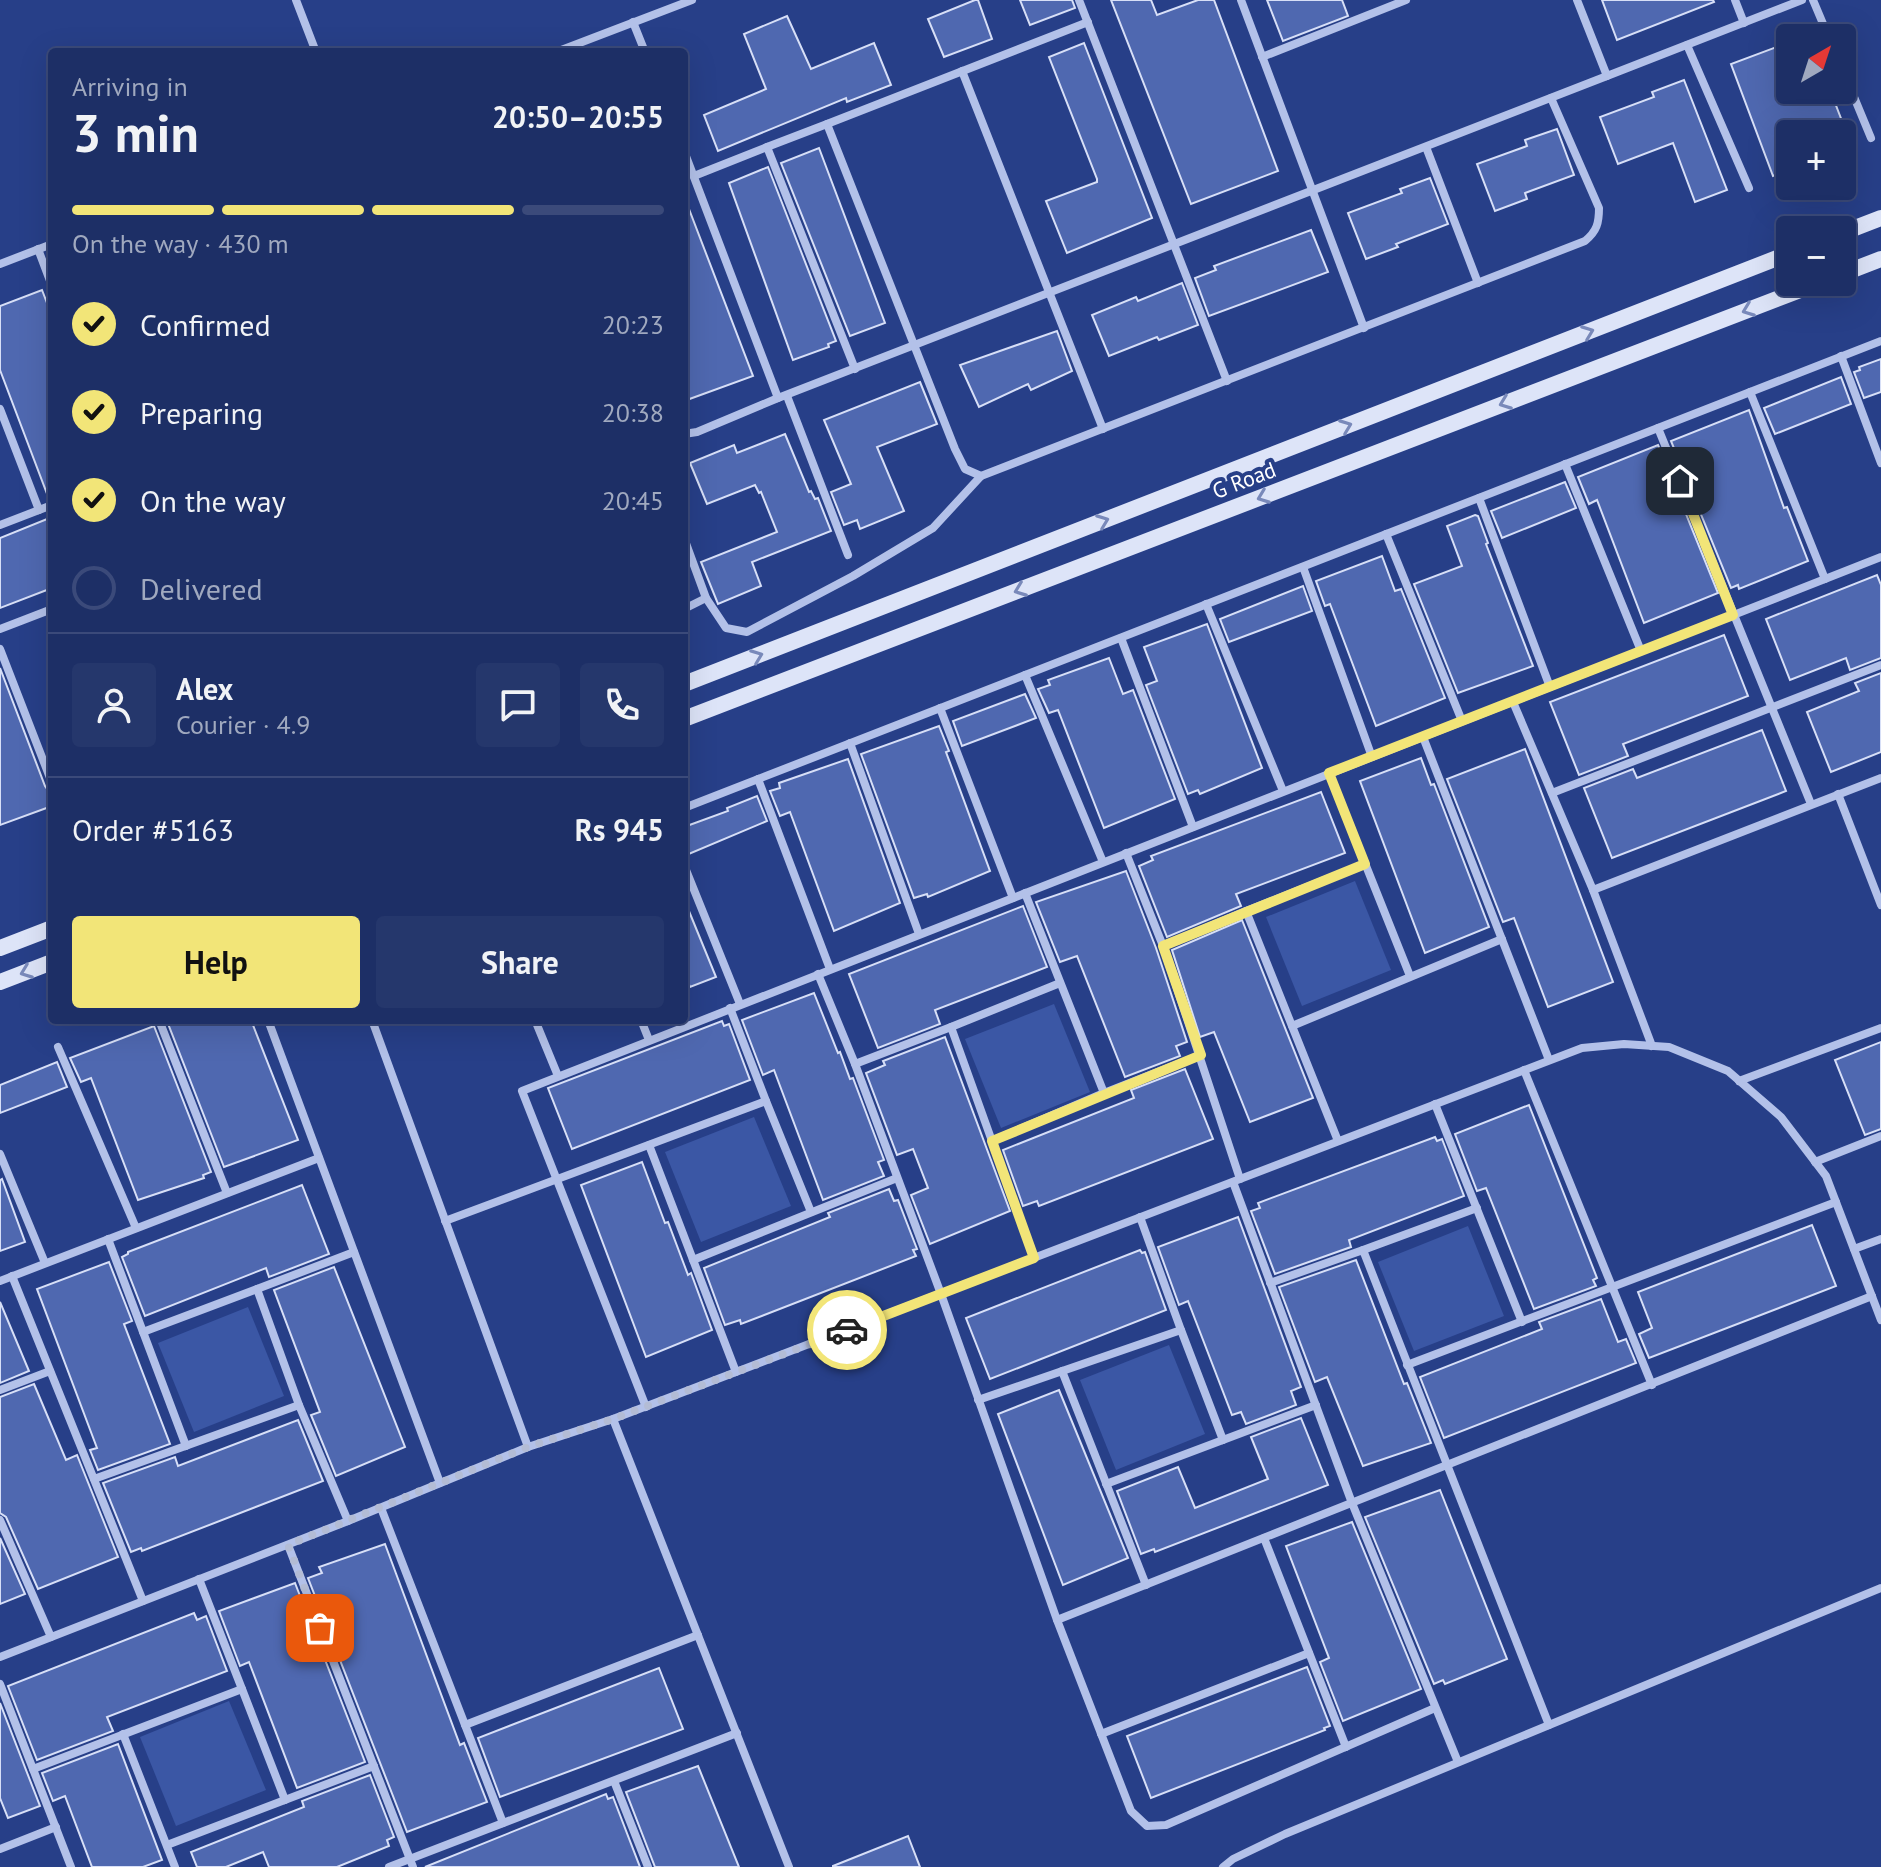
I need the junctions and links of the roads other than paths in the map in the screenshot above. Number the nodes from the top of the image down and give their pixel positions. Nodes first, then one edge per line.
1 (296, 0) edge
2 (692, 0) edge
3 (1079, 0) edge
4 (1241, 0) edge
5 (1406, 0) edge
6 (1577, 0) edge
7 (1735, 0) edge
8 (1802, 0) edge
9 (1813, 0) edge
10 (633, 22) junction
11 (1088, 22) junction
12 (1744, 23) junction
13 (1823, 24) edge
14 (1687, 45) junction
15 (314, 48) edge
16 (566, 48) edge
17 (643, 48) edge
18 (1262, 57) junction
19 (962, 71) junction
20 (1607, 76) junction
21 (1551, 98) junction
22 (1856, 102) edge
23 (827, 124) junction
24 (1871, 138) dead end
25 (767, 147) junction
26 (1426, 147) junction
27 (688, 161) edge
28 (694, 176) junction
29 (1749, 188) dead end
30 (1313, 191) junction
31 (1881, 218) edge
32 (1856, 228) edge
33 (1176, 244) junction
34 (48, 245) edge
35 (38, 249) junction
36 (1776, 258) edge
37 (1881, 259) edge
38 (0, 264) edge
39 (1856, 269) edge
40 (48, 275) edge
41 (1478, 283) junction
42 (1050, 294) junction
43 (1785, 296) edge
44 (1364, 328) junction
45 (1881, 341) edge
46 (915, 346) junction
47 (1841, 356) junction
48 (855, 369) junction
49 (1227, 381) junction
50 (1750, 392) junction
51 (783, 397) junction
52 (0, 409) edge
53 (1658, 428) junction
54 (1103, 429) junction
55 (688, 433) edge
56 (1881, 463) edge
57 (1565, 464) junction
58 (981, 476) junction
59 (1479, 498) junction
60 (48, 507) edge
61 (39, 510) junction
62 (0, 525) edge
63 (1386, 534) junction
64 (688, 549) edge
65 (848, 555) dead end
66 (1881, 557) edge
67 (1303, 567) junction
68 (1825, 579) junction
69 (706, 598) junction
70 (1206, 604) junction
71 (688, 607) edge
72 (48, 611) edge
73 (1733, 615) junction
74 (0, 629) edge
75 (1121, 638) junction
76 (0, 649) edge
77 (1641, 651) junction
78 (1881, 665) edge
79 (1025, 675) junction
80 (688, 682) edge
81 (1550, 687) junction
82 (1513, 702) junction
83 (940, 708) junction
84 (1771, 708) junction
85 (688, 717) edge
86 (1462, 721) junction
87 (1423, 737) junction
88 (850, 743) junction
89 (1372, 757) junction
90 (48, 773) edge
91 (1329, 773) junction
92 (1881, 778) edge
93 (758, 779) junction
94 (1283, 791) junction
95 (1552, 793) junction
96 (1838, 794) junction
97 (1811, 804) junction
98 (688, 806) edge
99 (1193, 827) junction
100 (1126, 853) junction
101 (1103, 862) junction
102 (1365, 864) junction
103 (688, 875) edge
104 (1593, 890) junction
105 (1025, 893) junction
106 (1013, 898) junction
107 (1881, 905) edge
108 (1246, 911) junction
109 (48, 930) edge
110 (919, 934) junction
111 (1502, 939) junction
112 (1163, 946) junction
113 (0, 948) edge
114 (48, 964) edge
115 (830, 969) junction
116 (818, 974) junction
117 (1410, 976) junction
118 (0, 982) edge
119 (1060, 983) junction
120 (740, 1004) junction
121 (730, 1008) junction
122 (161, 1024) edge
123 (269, 1024) edge
124 (373, 1024) edge
125 (537, 1024) edge
126 (643, 1024) edge
127 (1292, 1026) junction
128 (951, 1027) junction
129 (1881, 1028) edge
130 (649, 1040) junction
131 (1652, 1046) junction
132 (58, 1047) dead end
133 (1201, 1055) junction
134 (1549, 1060) junction
135 (855, 1064) junction
136 (1524, 1070) junction
137 (558, 1076) junction
138 (1739, 1081) junction
139 (1104, 1093) junction
140 (766, 1101) junction
141 (1435, 1104) junction
142 (1881, 1136) edge
143 (992, 1141) junction
144 (1338, 1141) junction
145 (649, 1145) junction
146 (0, 1154) edge
147 (319, 1158) junction
148 (1815, 1162) junction
149 (897, 1178) junction
150 (557, 1180) junction
151 (1236, 1180) junction
152 (227, 1193) junction
153 (1836, 1202) junction
154 (1477, 1208) junction
155 (811, 1212) junction
156 (1140, 1217) junction
157 (445, 1221) junction
158 (136, 1228) junction
159 (108, 1239) junction
160 (1881, 1239) edge
161 (1854, 1249) junction
162 (1363, 1250) junction
163 (354, 1252) junction
164 (1034, 1258) junction
165 (693, 1260) junction
166 (45, 1263) junction
167 (12, 1276) junction
168 (0, 1281) edge
169 (1270, 1283) junction
170 (1614, 1288) junction
171 (257, 1289) junction
172 (941, 1294) junction
173 (1872, 1296) junction
174 (1881, 1320) edge
175 (1522, 1322) junction
176 (1181, 1330) junction
177 (143, 1332) junction
178 (1407, 1365) junction
179 (50, 1371) junction
180 (1062, 1371) junction
181 (736, 1372) junction
182 (1652, 1385) junction
183 (0, 1390) edge
184 (978, 1400) junction
185 (299, 1405) junction
186 (1316, 1405) junction
187 (646, 1407) junction
188 (613, 1419) junction
189 (1223, 1440) junction
190 (186, 1446) junction
191 (528, 1447) junction
192 (1446, 1466) junction
193 (94, 1479) junction
194 (440, 1483) junction
195 (1106, 1484) junction
196 (1352, 1503) junction
197 (381, 1508) junction
198 (1, 1518) edge
199 (348, 1521) junction
200 (1264, 1538) junction
201 (288, 1545) junction
202 (199, 1579) junction
203 (1146, 1585) junction
204 (1881, 1588) edge
205 (143, 1601) junction
206 (1057, 1620) junction
207 (698, 1635) junction
208 (51, 1637) junction
209 (1309, 1653) junction
210 (0, 1657) edge
211 (0, 1684) edge
212 (242, 1689) junction
213 (1435, 1708) junction
214 (465, 1725) junction
215 (1549, 1725) junction
216 (737, 1733) junction
217 (123, 1734) junction
218 (1101, 1734) junction
219 (1346, 1747) junction
220 (1458, 1762) junction
221 (374, 1766) junction
222 (33, 1769) junction
223 (614, 1781) junction
224 (285, 1800) junction
225 (503, 1823) junction
226 (56, 1827) junction
227 (167, 1845) junction
228 (0, 1849) edge
229 (412, 1863) edge
230 (71, 1867) edge
231 (175, 1867) edge
232 (389, 1867) edge
233 (648, 1867) edge
234 (789, 1867) edge
235 (1223, 1867) edge

1 - 15 street
2 - 10 street
3 - 11 street
4 - 18 street
5 - 18 street
6 - 20 street
7 - 12 street
8 - 12 street
9 - 13 street
10 - 16 street
10 - 17 street
11 - 19 street
11 - 33 street
12 - 14 street
14 - 20 street
14 - 29 street
18 - 30 street
19 - 23 street
19 - 42 street
20 - 21 street
21 - 26 street
21 - 41 street
22 - 24 street
23 - 25 street
23 - 46 street
25 - 28 street
25 - 48 street
26 - 30 street
26 - 41 street
27 - 28 street
28 - 51 street
30 - 33 street
30 - 44 street
31 - 32 street
33 - 42 street
33 - 49 street
34 - 35 street
35 - 38 street
35 - 40 street
80 -> 36 street, G Road
37 - 39 street
41 - 44 street
42 - 46 street
42 - 54 street
43 -> 85 street, G Road
44 - 49 street
45 - 47 street
46 - 48 street
46 - 58 street
47 - 50 street
47 - 56 street
48 - 51 street
49 - 54 street
50 - 53 street
50 - 68 street
51 - 55 street
51 - 65 street
52 - 61 street
53 - 57 street
53 - 73 street
54 - 58 street
57 - 59 street
57 - 77 street
58 - 69 street
59 - 63 street
59 - 81 street
60 - 61 street
61 - 62 street
63 - 67 street
63 - 86 street
64 - 69 street
66 - 68 street
67 - 70 street
67 - 89 street
68 - 73 street
69 - 71 street
70 - 75 street
70 - 94 street
72 - 74 street
73 - 77 street
73 - 84 street
75 - 79 street
75 - 99 street
76 - 90 street
77 - 81 street
78 - 84 street
79 - 83 street
79 - 101 street
81 - 82 street
82 - 86 street
82 - 95 street
83 - 88 street
83 - 106 street
84 - 95 street
84 - 97 street
86 - 87 street
87 - 89 street
87 - 111 street
88 - 93 street
88 - 110 street
89 - 91 street
91 - 94 street
91 - 102 street
92 - 96 street
93 - 98 street
93 - 115 street
94 - 99 street
95 - 104 street
96 - 97 street
96 - 107 street
97 - 104 street
99 - 100 street
100 - 101 street
100 - 112 street
101 - 105 street
102 - 108 street
102 - 117 street
103 - 120 street
104 - 131 street
105 - 106 street
105 - 119 street
106 - 110 street
108 - 112 street
108 - 127 street
109 - 113 street
110 - 115 street
111 - 117 street
111 - 134 street
112 - 133 street
114 -> 118 street
115 - 116 street
116 - 120 street
116 - 135 street
117 - 127 street
119 - 128 street
119 - 139 street
120 - 121 street
121 - 130 street
121 - 140 street
122 - 152 street
123 - 147 street
124 - 157 street
125 - 137 street
126 - 130 street
127 - 144 street
128 - 135 street
128 - 143 street
129 - 138 street
130 - 137 street
131 - 134 street
131 - 138 street
132 - 158 street
133 - 139 street
133 - 151 street
134 - 136 street
135 - 149 street
136 - 141 street
136 - 170 street
137 - 150 street
138 - 148 street
139 - 143 street
140 - 145 street
140 - 155 street
141 - 144 street
141 - 154 street
142 - 148 street
143 - 164 street
144 - 151 street
145 - 150 street
145 - 165 street
146 - 166 street
147 - 152 street
147 - 163 street
148 - 153 street
149 - 155 street
149 - 172 street
150 - 157 street
150 - 187 street
151 - 156 street
151 - 169 street
152 - 158 street
153 - 161 street
153 - 170 street
154 - 162 street
154 - 175 street
155 - 165 street
156 - 164 street
156 - 176 street
157 - 191 street
158 - 159 street
159 - 166 street
159 - 177 street
160 - 161 street
161 - 173 street
162 - 169 street
162 - 178 street
163 - 171 street
163 - 194 street
164 - 172 street
165 - 181 street
166 - 167 street
167 - 168 street
167 - 179 street
169 - 186 street
170 - 175 street
170 - 182 street
171 - 177 street
171 - 185 street
172 - 181 street
172 - 184 street
173 - 174 street
173 - 182 street
175 - 178 street
176 - 180 street
176 - 189 street
177 - 190 street
178 - 192 street
179 - 183 street
179 - 193 street
180 - 184 street
180 - 195 street
181 - 187 street
182 - 192 street
184 - 206 street
185 - 190 street
185 - 199 street
186 - 189 street
186 - 196 street
187 - 188 street
188 - 191 street
188 - 207 street
189 - 195 street
190 - 193 street
191 - 194 street
192 - 196 street
192 - 215 street
193 - 205 street
194 - 197 street
195 - 203 street
196 - 200 street
196 - 213 street
197 - 199 street
197 - 214 street
198 - 208 street
199 - 201 street
200 - 203 street
200 - 209 street
201 - 202 street
201 - 221 street
202 - 205 street
202 - 212 street
203 - 206 street
204 - 215 street
205 - 208 street
206 - 218 street
207 - 214 street
207 - 216 street
208 - 210 street
209 - 218 street
209 - 219 street
211 - 222 street
212 - 217 street
212 - 224 street
213 - 219 street
213 - 220 street
214 - 225 street
215 - 220 street
216 - 223 street
216 - 234 street
217 - 222 street
217 - 227 street
218 - 219 street
220 - 235 street
221 - 224 street
221 - 229 street
222 - 226 street
223 - 225 street
223 - 233 street
224 - 227 street
225 - 229 street
226 - 228 street
226 - 230 street
227 - 231 street
229 - 232 street

